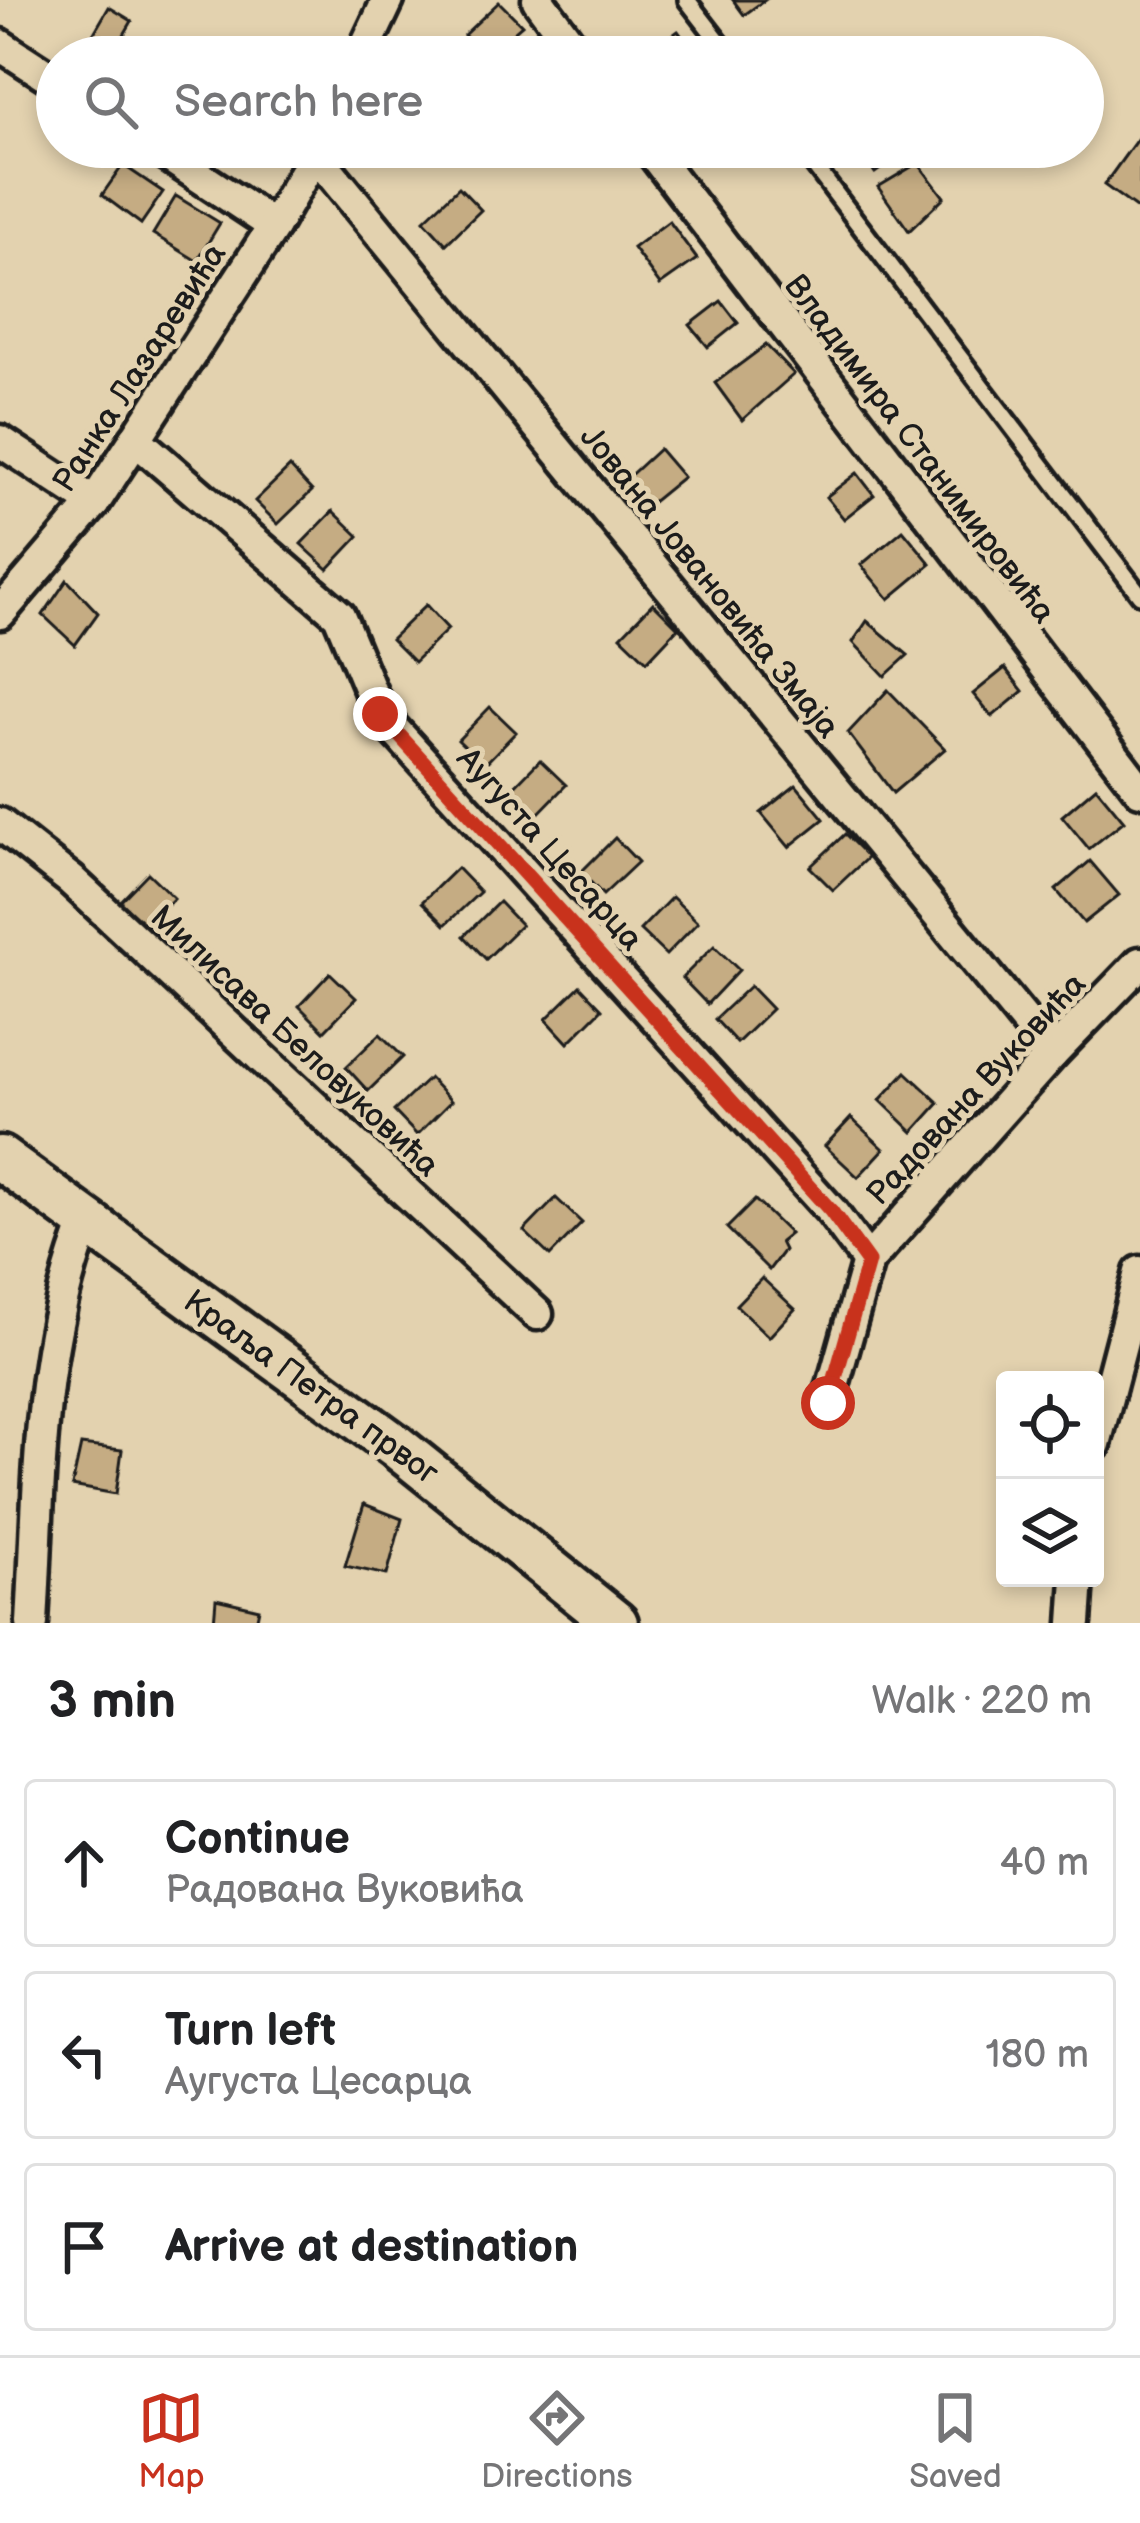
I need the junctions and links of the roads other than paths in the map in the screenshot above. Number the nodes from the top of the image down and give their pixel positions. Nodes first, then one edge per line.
1 (388, 0) edge
2 (538, 0) edge
3 (687, 0) edge
4 (371, 36) edge
5 (565, 36) edge
6 (714, 36) edge
7 (0, 45) edge
8 (36, 68) edge
9 (187, 168) edge
10 (307, 168) edge
11 (331, 168) edge
12 (664, 168) edge
13 (816, 168) edge
14 (274, 226) junction
15 (135, 439) junction
16 (0, 441) edge
17 (94, 503) junction
18 (1140, 595) edge
19 (0, 613) edge
20 (1140, 790) edge
21 (0, 824) edge
22 (1140, 963) edge
23 (1052, 1054) junction
24 (0, 1158) edge
25 (87, 1221) junction
26 (868, 1262) junction
27 (1140, 1272) edge
28 (537, 1314) dead end
29 (828, 1403) dead end
30 (1104, 1410) edge
31 (1078, 1587) edge
32 (32, 1623) edge
33 (616, 1623) edge
34 (1076, 1623) edge

1 - 4 street
2 - 5 street
3 - 6 lane
7 - 8 street
9 - 14 street
10 - 14 street, Ранка Лазаревића
11 - 23 street, Јована Јовановића Змаја
12 - 20 street, Владимира Станимировића
13 - 18 lane
14 - 15 street, Ранка Лазаревића
15 - 17 street, Ранка Лазаревића
15 - 26 street, Аугуста Цесарца
16 - 17 street
17 - 19 street, Ранка Лазаревића
21 - 28 street, Милисава Беловуковића
22 - 23 street, Радована Вуковића
23 - 26 street, Радована Вуковића
24 - 25 street, Краља Петра првог
25 - 32 street
25 - 33 street, Краља Петра првог
26 - 29 street, Радована Вуковића
27 - 30 street
31 - 34 street

